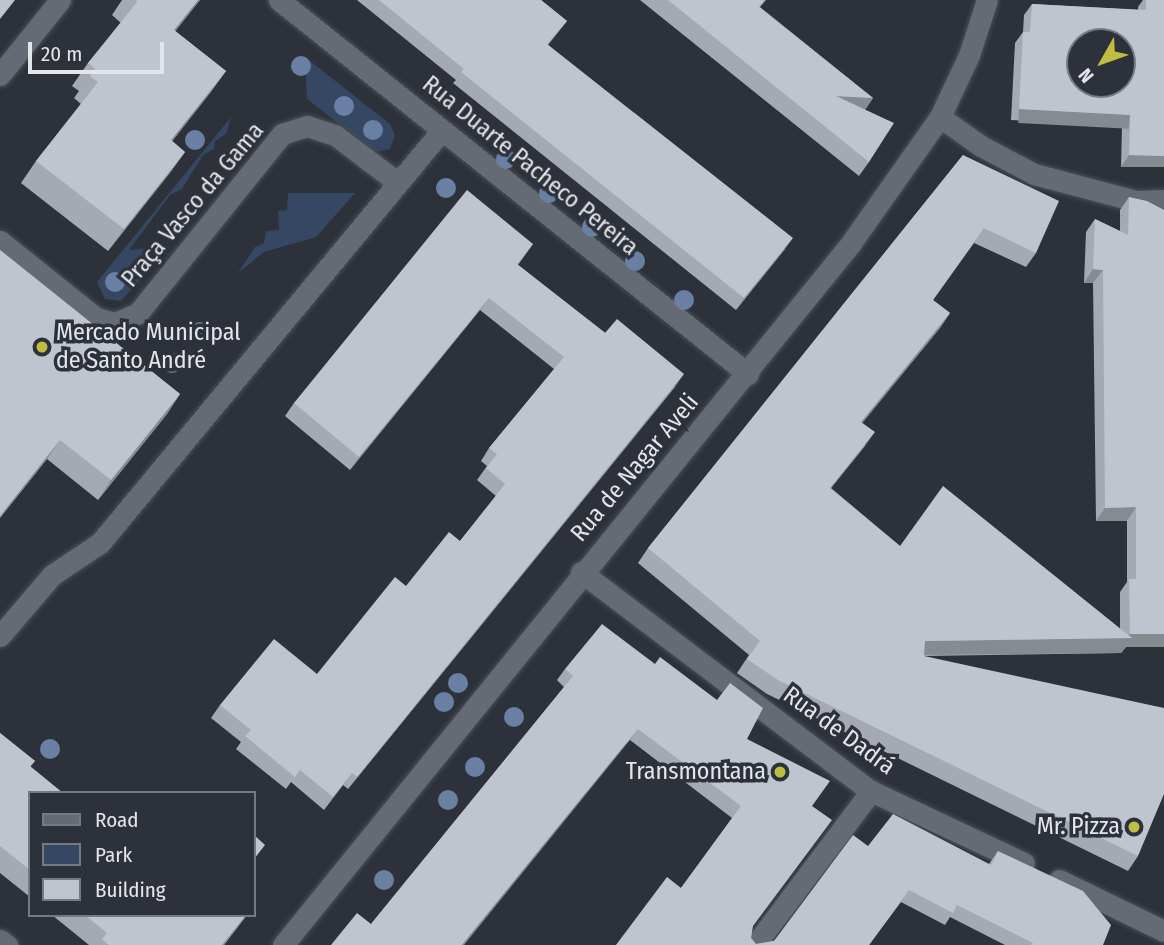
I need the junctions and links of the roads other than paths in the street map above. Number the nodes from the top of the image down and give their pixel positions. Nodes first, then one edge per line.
1 (60, 0) edge
2 (279, 0) edge
3 (987, 0) edge
4 (0, 75) edge
5 (940, 117) junction
6 (442, 130) junction
7 (397, 183) junction
8 (1164, 200) edge
9 (0, 240) edge
10 (748, 374) junction
11 (582, 572) junction
12 (0, 636) edge
13 (871, 790) junction
14 (1164, 931) edge
15 (0, 940) edge
16 (7, 945) edge
17 (283, 945) edge
18 (755, 945) edge

1 - 4 street
2 - 6 street, Rua Duarte Pacheco Pereira
3 - 5 street, Rua de Nagar Aveli
5 - 8 street
5 - 10 street, Rua de Nagar Aveli
6 - 7 street
6 - 10 street, Rua Duarte Pacheco Pereira
7 - 9 street, Praça Vasco da Gama
7 - 12 street
10 - 11 street, Rua de Nagar Aveli
11 - 13 street, Rua de Dadrá
11 - 17 street, Rua de Nagar Aveli
13 - 14 street, Rua de Dadrá
13 - 18 street
15 - 16 street

